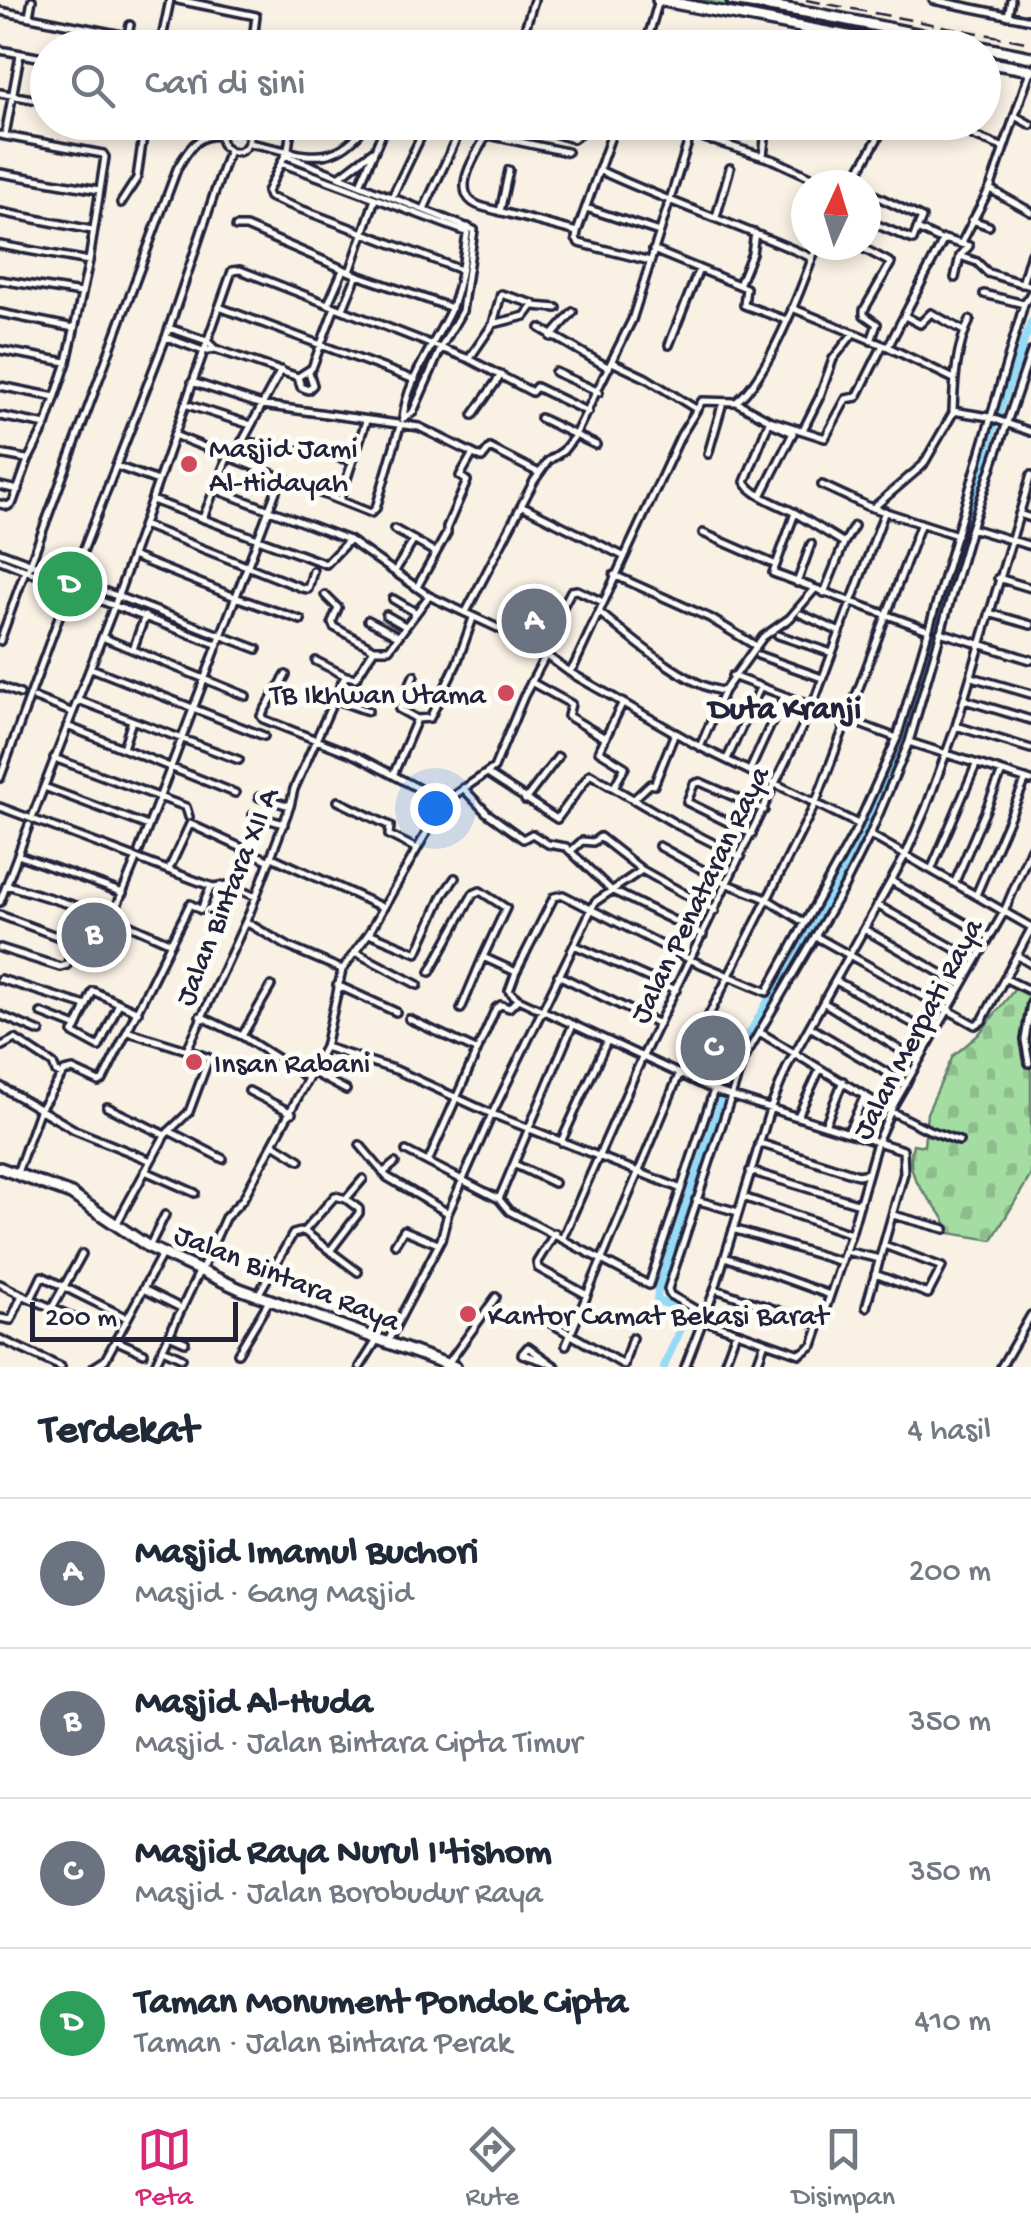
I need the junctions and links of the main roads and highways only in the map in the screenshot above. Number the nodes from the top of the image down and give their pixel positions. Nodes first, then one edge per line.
1 (659, 0) edge
2 (732, 0) edge
3 (818, 14) junction
4 (807, 28) junction
5 (817, 30) edge
6 (897, 30) edge
7 (1001, 51) edge
8 (1031, 57) edge
9 (1001, 65) edge
10 (1031, 69) edge
11 (0, 1168) edge
12 (451, 1366) edge

1 - 4 main road
2 - 3 main road
3 - 4 main road
3 - 6 main road
4 - 5 main road
7 - 8 main road
9 - 10 main road
11 - 12 main road, Jalan Bintara Raya

